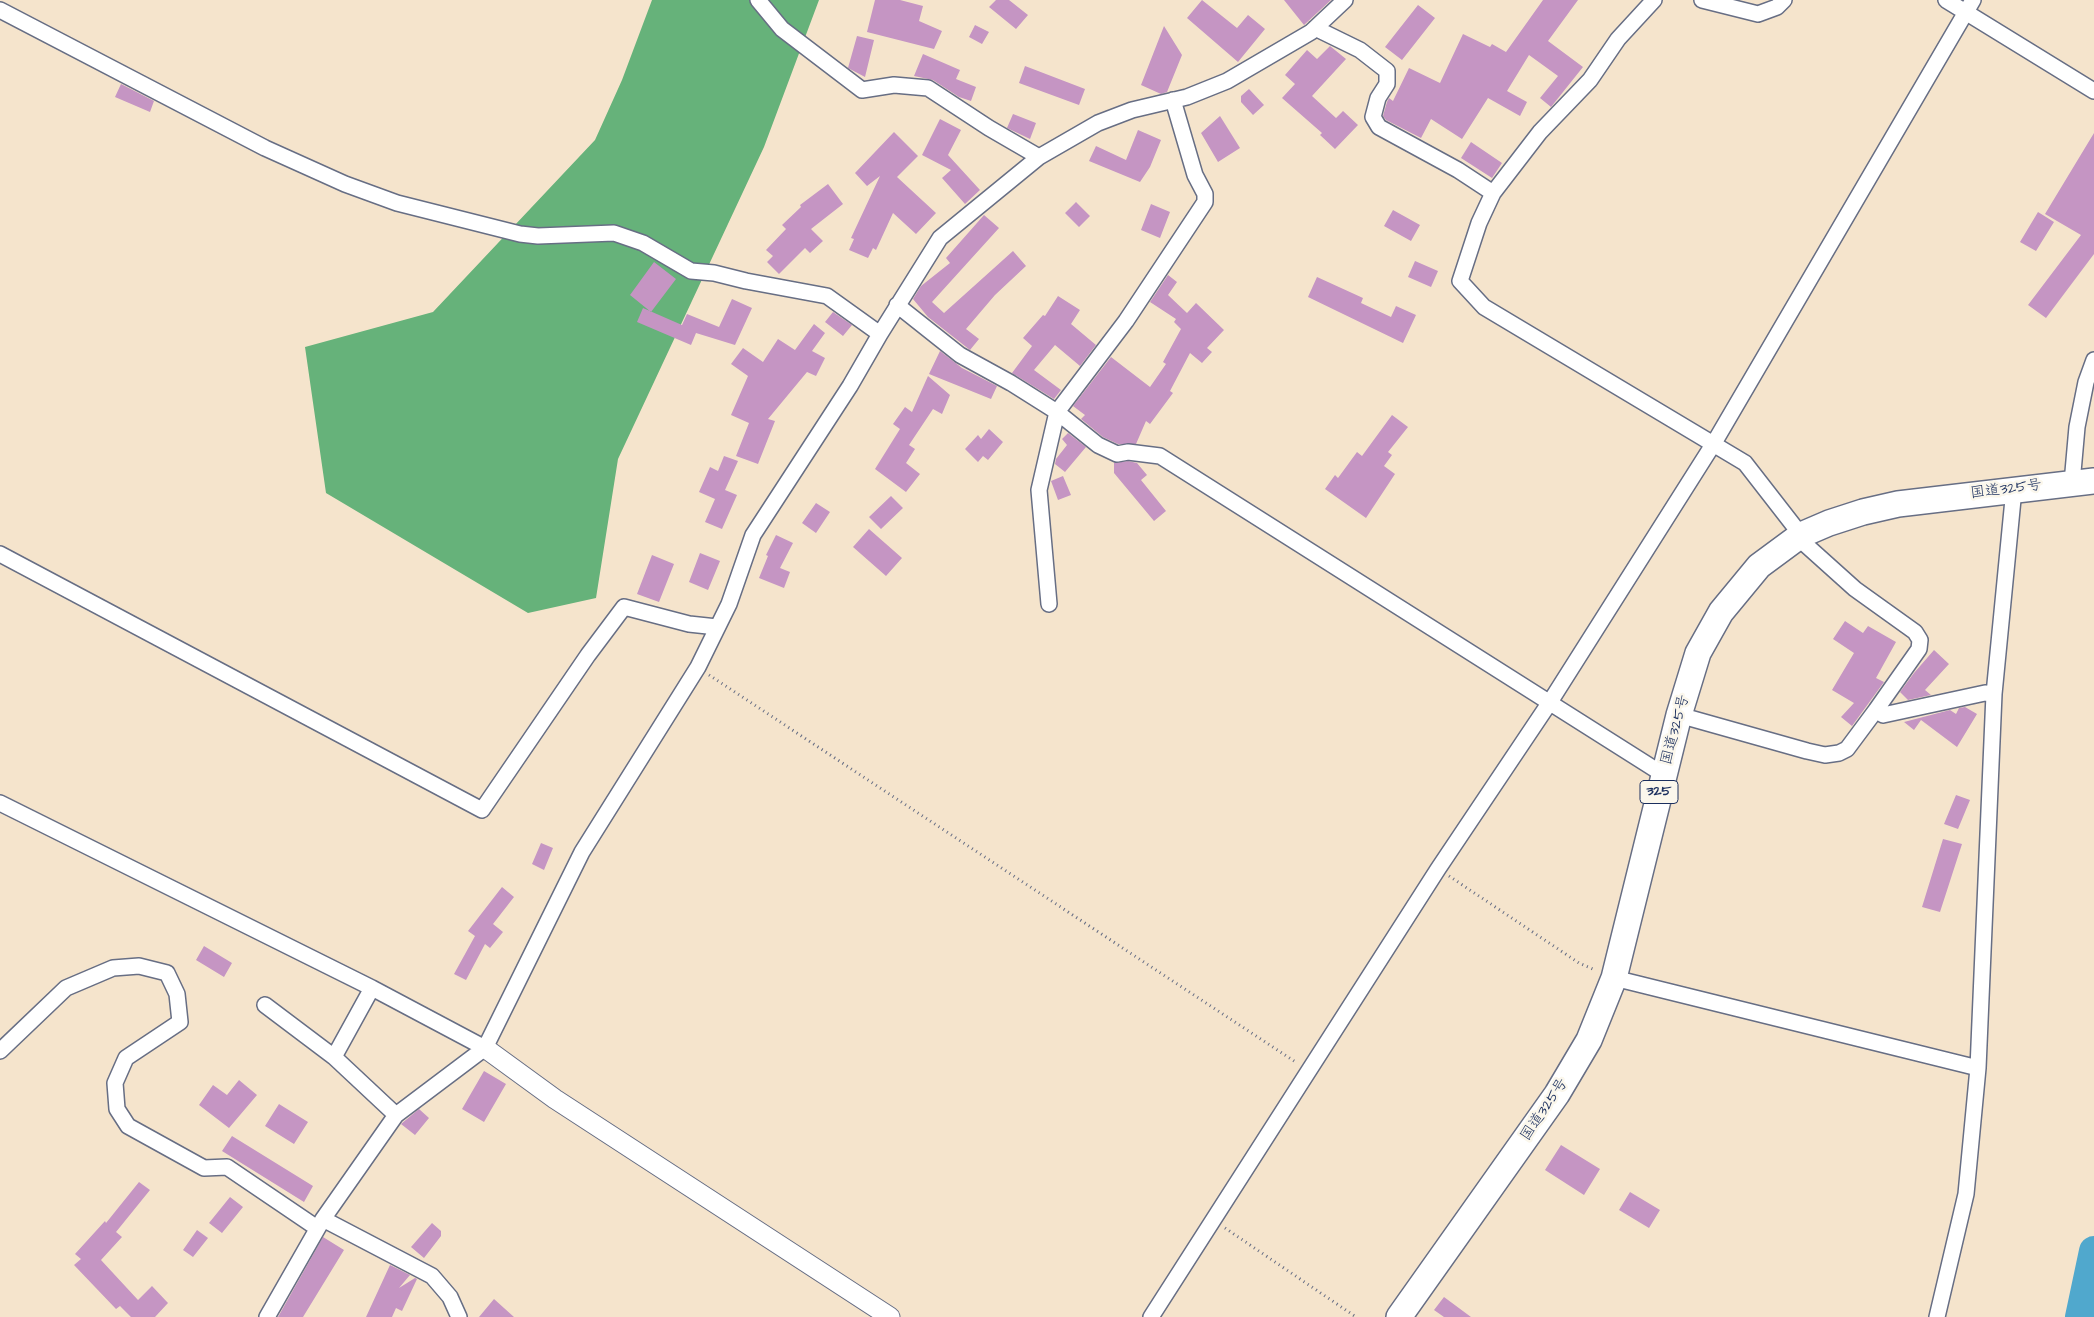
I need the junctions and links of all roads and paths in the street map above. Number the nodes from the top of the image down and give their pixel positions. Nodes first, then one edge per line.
1 (758, 0) edge
2 (1345, 0) edge
3 (1654, 0) edge
4 (1702, 0) edge
5 (1784, 0) edge
6 (1946, 0) edge
7 (1970, 6) edge
8 (0, 10) edge
9 (1315, 28) junction
10 (2094, 90) edge
11 (1173, 100) junction
12 (1039, 157) junction
13 (1493, 194) junction
14 (897, 305) junction
15 (880, 334) junction
16 (2094, 360) edge
17 (1057, 412) junction
18 (1714, 443) junction
19 (2084, 482) edge
20 (2014, 489) junction
21 (1801, 535) junction
22 (0, 554) edge
23 (1049, 604) dead end
24 (717, 627) junction
25 (698, 668) junction
26 (1994, 694) junction
27 (1550, 702) junction
28 (1876, 710) junction
29 (1679, 715) junction
30 (1664, 775) junction
31 (0, 804) edge
32 (1438, 869) junction
33 (1614, 978) junction
34 (372, 988) junction
35 (265, 1005) dead end
36 (485, 1048) junction
37 (0, 1051) edge
38 (334, 1057) junction
39 (1978, 1068) junction
40 (1310, 1072) junction
41 (396, 1114) junction
42 (1214, 1220) junction
43 (320, 1224) junction
44 (267, 1317) edge
45 (459, 1317) edge
46 (890, 1317) edge
47 (1151, 1317) edge
48 (1356, 1317) edge
49 (1399, 1317) edge
50 (1936, 1317) edge

1 - 12 street
2 - 9 street
3 - 13 street
4 - 5 street
6 - 7 street
7 - 10 street
7 - 18 street
8 - 15 street
9 - 11 street
9 - 13 street
11 - 12 street
11 - 17 street
12 - 14 street
13 - 18 street
14 - 15 street
14 - 17 street
15 - 24 street
16 - 19 street
17 - 23 street
17 - 27 street
18 - 21 street
18 - 27 street
19 - 20 highway, 国道325号 / 325
20 - 21 highway, 国道325号 / 325
20 - 26 street
21 - 28 street
21 - 29 highway, 国道325号 / 325
22 - 24 street
24 - 25 street
25 - 36 street
25 - 40 path
26 - 28 street
26 - 39 street
27 - 30 street
27 - 32 street
28 - 29 street
29 - 30 highway, 国道325号 / 325
30 - 33 highway, 国道325号 / 325
31 - 34 street
32 - 33 path
32 - 40 street
33 - 39 street
33 - 49 highway, 国道325号 / 325
34 - 36 street
34 - 38 street
35 - 38 street
36 - 41 street
36 - 46 street
37 - 43 street
38 - 41 street
39 - 50 street
40 - 42 street
41 - 43 street
42 - 47 street
42 - 48 path
43 - 44 street
43 - 45 street

